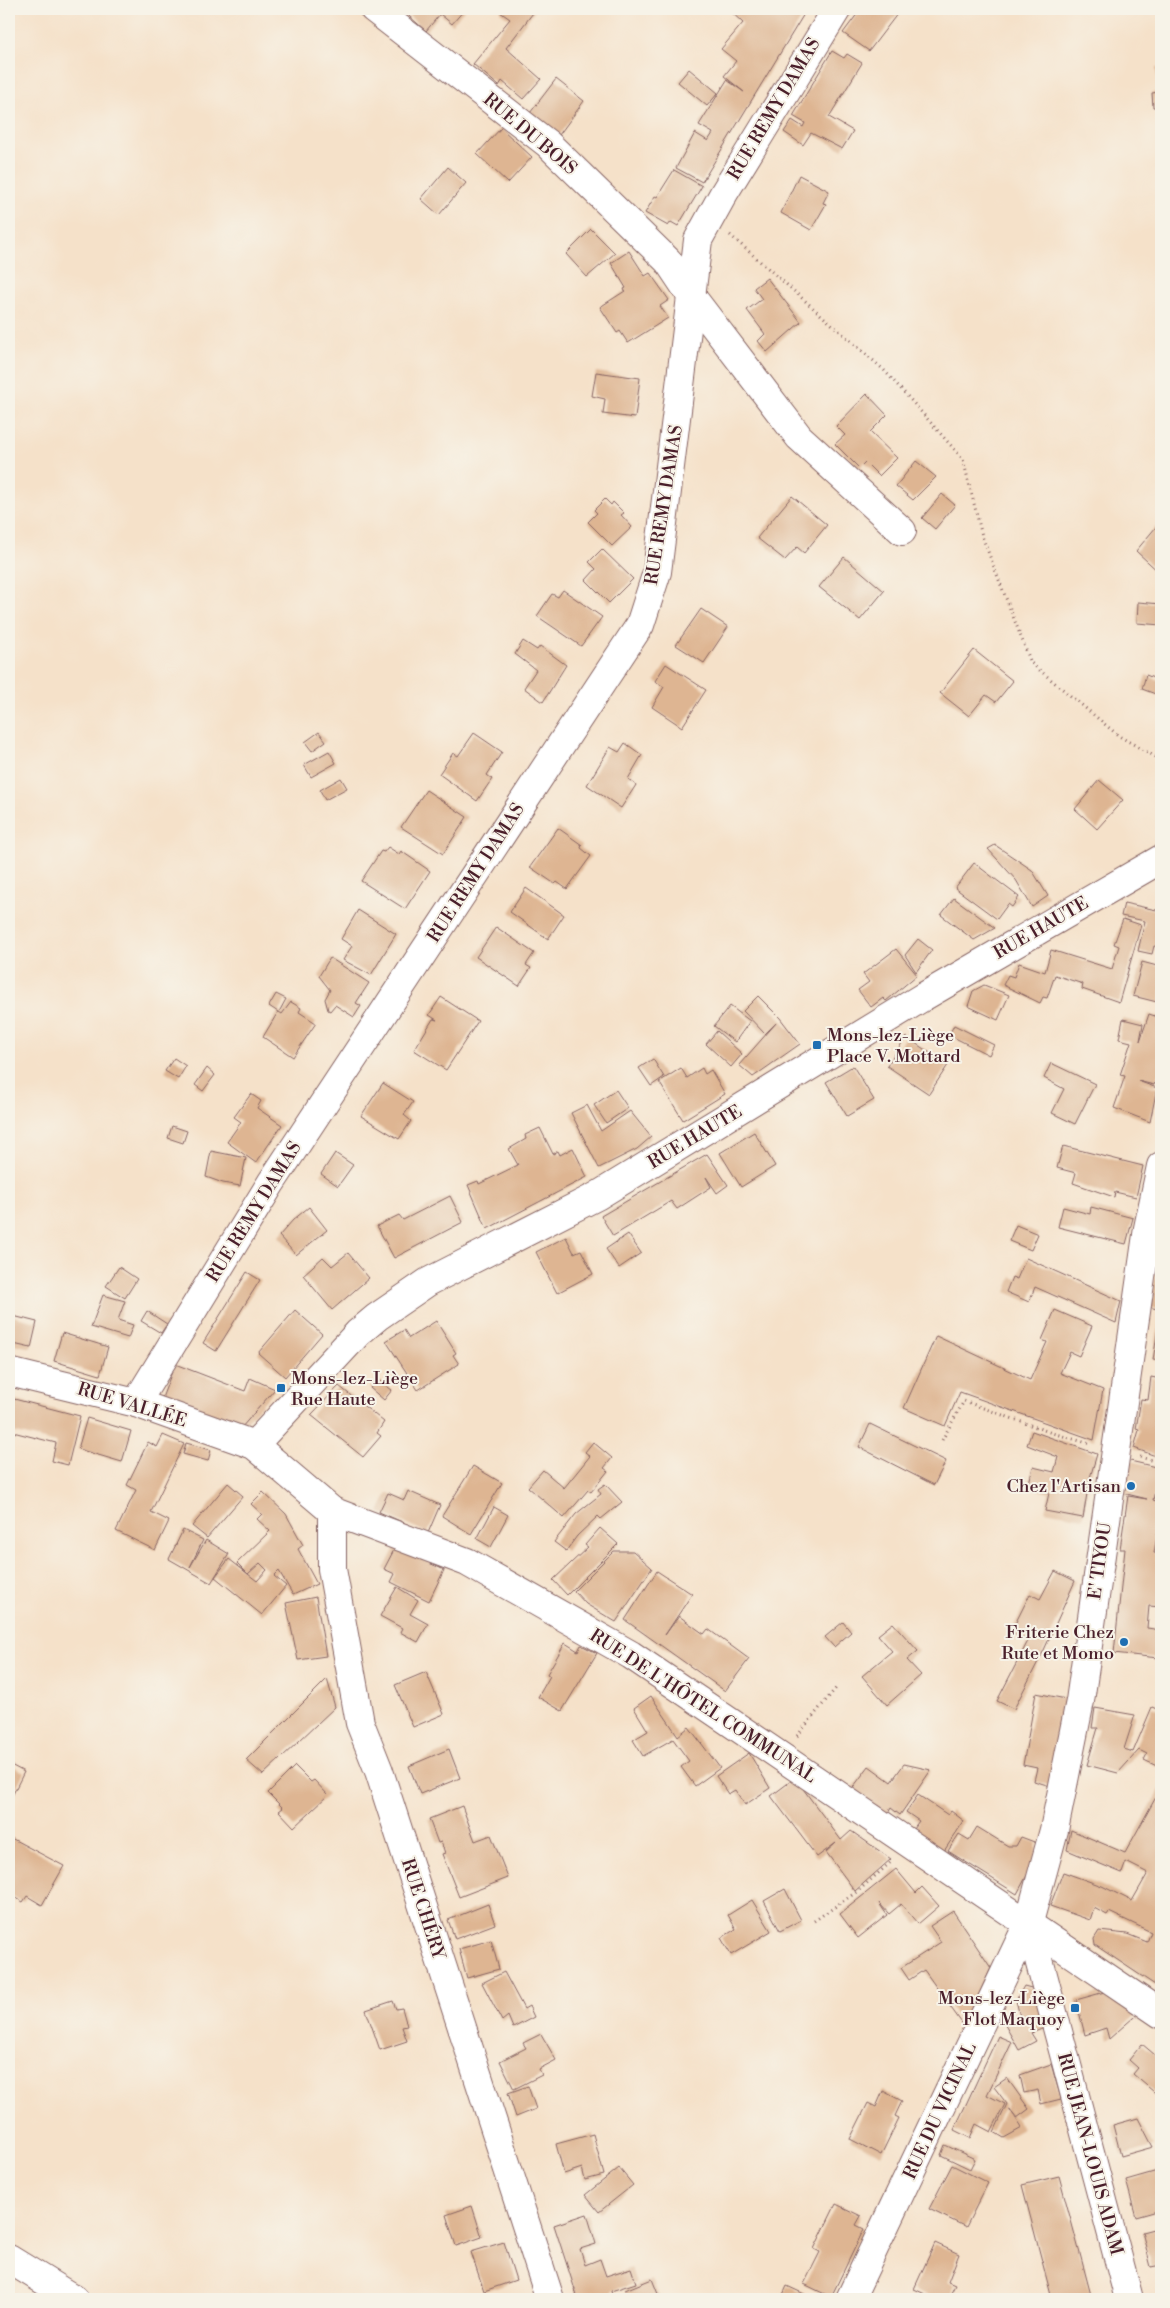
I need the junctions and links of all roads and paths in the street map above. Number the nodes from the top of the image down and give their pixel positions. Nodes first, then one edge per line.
1 (374, 9) edge
2 (837, 9) edge
3 (711, 218) junction
4 (692, 297) junction
5 (902, 531) dead end
6 (1161, 760) edge
7 (1161, 859) edge
8 (1161, 1166) edge
9 (9, 1372) edge
10 (136, 1403) junction
11 (942, 1440) dead end
12 (254, 1445) junction
13 (1116, 1450) junction
14 (332, 1511) junction
15 (836, 1688) dead end
16 (780, 1755) junction
17 (910, 1844) junction
18 (814, 1921) dead end
19 (1029, 1922) junction
20 (1161, 2014) edge
21 (9, 2260) edge
22 (74, 2299) edge
23 (550, 2299) edge
24 (850, 2299) edge
25 (1128, 2299) edge

1 - 4 street, RUE DU BOIS
2 - 3 street, RUE REMY DAMAS
3 - 4 street, RUE REMY DAMAS
3 - 6 path
4 - 5 street
4 - 10 street, RUE REMY DAMAS
7 - 12 street, RUE HAUTE
8 - 13 street, E' TIYOU
9 - 10 street, RUE VALLÉE
10 - 12 street, RUE VALLÉE
11 - 13 path
12 - 14 street, RUE DE L'HÔTEL COMMUNAL
13 - 19 street, E' TIYOU
14 - 16 street, RUE DE L'HÔTEL COMMUNAL
14 - 23 street, RUE CHÉRY
15 - 16 path
16 - 17 street, RUE DE L'HÔTEL COMMUNAL
17 - 18 path
17 - 19 street, RUE DE L'HÔTEL COMMUNAL
19 - 20 street, RUE DE L'HÔTEL COMMUNAL
19 - 24 street, RUE DU VICINAL
19 - 25 street, RUE JEAN-LOUIS ADAM
21 - 22 street

